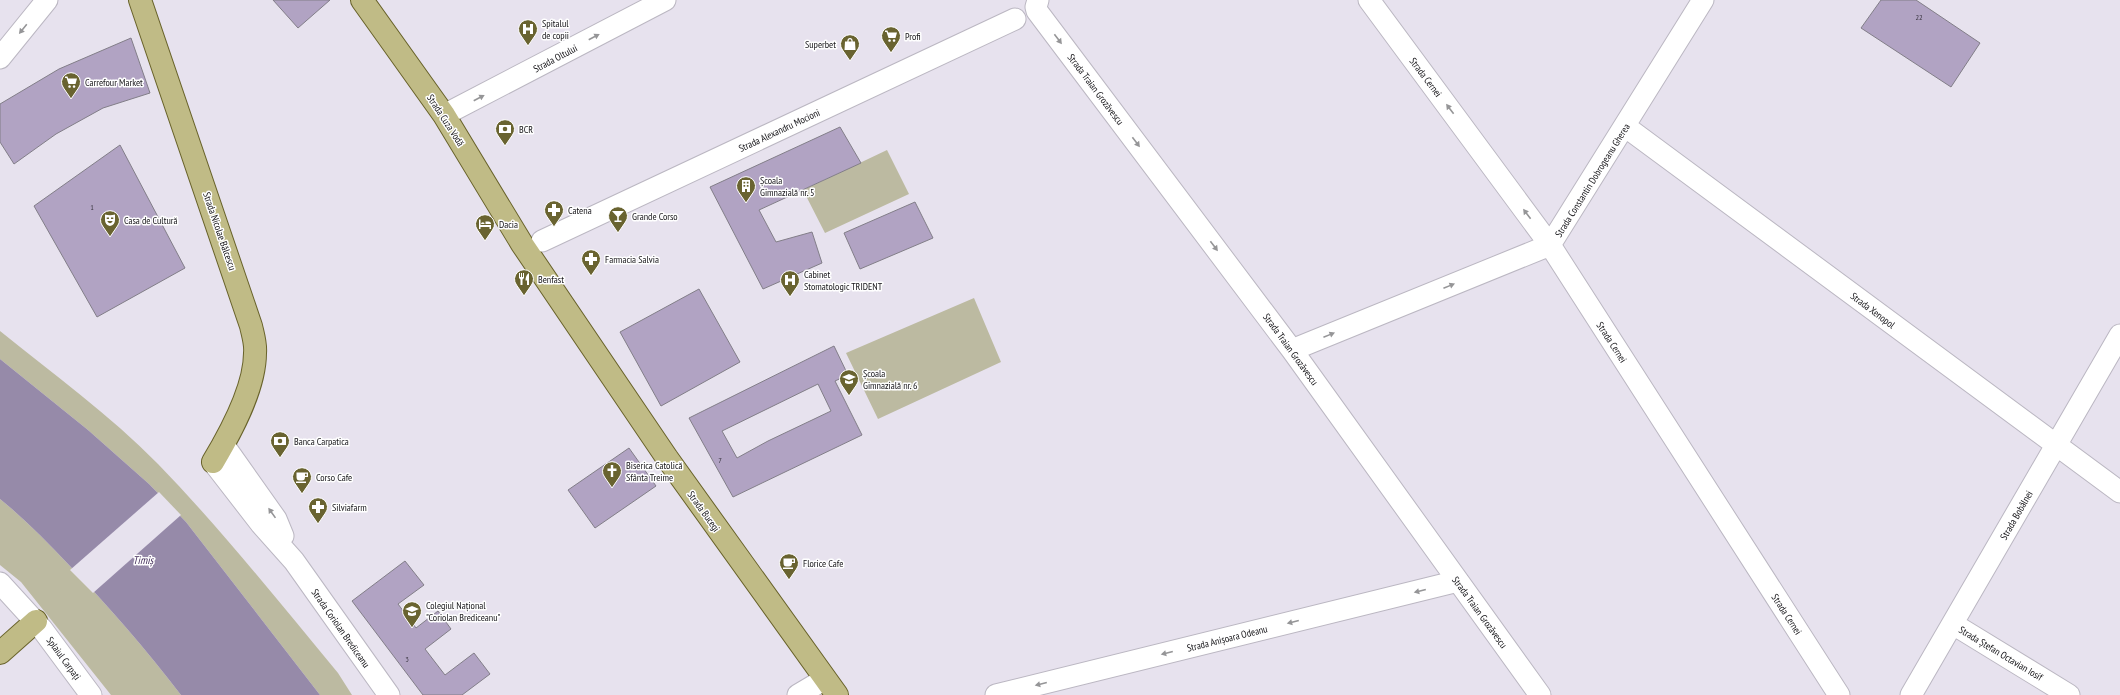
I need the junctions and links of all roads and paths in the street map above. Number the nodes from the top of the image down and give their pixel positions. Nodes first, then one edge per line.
1 (47, 0) edge
2 (140, 0) edge
3 (362, 0) edge
4 (665, 0) edge
5 (1369, 0) edge
6 (1703, 0) edge
7 (1037, 3) edge
8 (1016, 19) dead end
9 (0, 58) edge
10 (444, 115) junction
11 (1626, 126) junction
12 (532, 243) junction
13 (1550, 245) junction
14 (2120, 335) edge
15 (1292, 350) junction
16 (2056, 446) junction
17 (218, 453) joint
18 (2120, 492) edge
19 (1458, 581) junction
20 (0, 583) edge
21 (36, 621) junction
22 (1953, 624) junction
23 (0, 653) edge
24 (831, 687) edge
25 (91, 695) edge
26 (389, 695) edge
27 (798, 695) edge
28 (996, 695) edge
29 (1540, 695) edge
30 (1838, 695) edge
31 (1911, 695) edge
32 (2069, 695) edge

1 -> 9 street
2 - 17 main road, Strada Nicolae Bălcescu
3 - 10 main road, Strada Cuza Vodă
10 -> 4 street, Strada Oltului
13 -> 5 street, Strada Cernei
6 - 11 street, Strada Constantin Dobrogeanu Gherea
7 -> 15 street, Strada Traian Grozăvescu
8 - 12 street, Strada Alexandru Mocioni
10 - 12 main road, Strada Cuza Vodă
11 - 13 street, Strada Constantin Dobrogeanu Gherea
11 - 16 street, Strada Xenopol
12 - 24 main road, Strada Bucegi
15 -> 13 street, Strada Constantin Dobrogeanu Gherea
13 - 30 street, Strada Cernei
14 - 16 street, Strada Bobâlnei
15 - 19 street, Strada Traian Grozăvescu
16 - 18 street, Strada Xenopol
16 - 22 street, Strada Bobâlnei
17 - 26 street, Strada Coriolan Brediceanu
19 -> 28 street, Strada Anișoara Odeanu
19 - 29 street, Strada Traian Grozăvescu
20 - 21 street, Splaiul Carpați
21 - 23 main road
21 - 25 street, Splaiul Carpați
22 - 31 street, Strada Bobâlnei
22 - 32 street, Strada Ștefan Octavian Iosif
24 - 27 street

